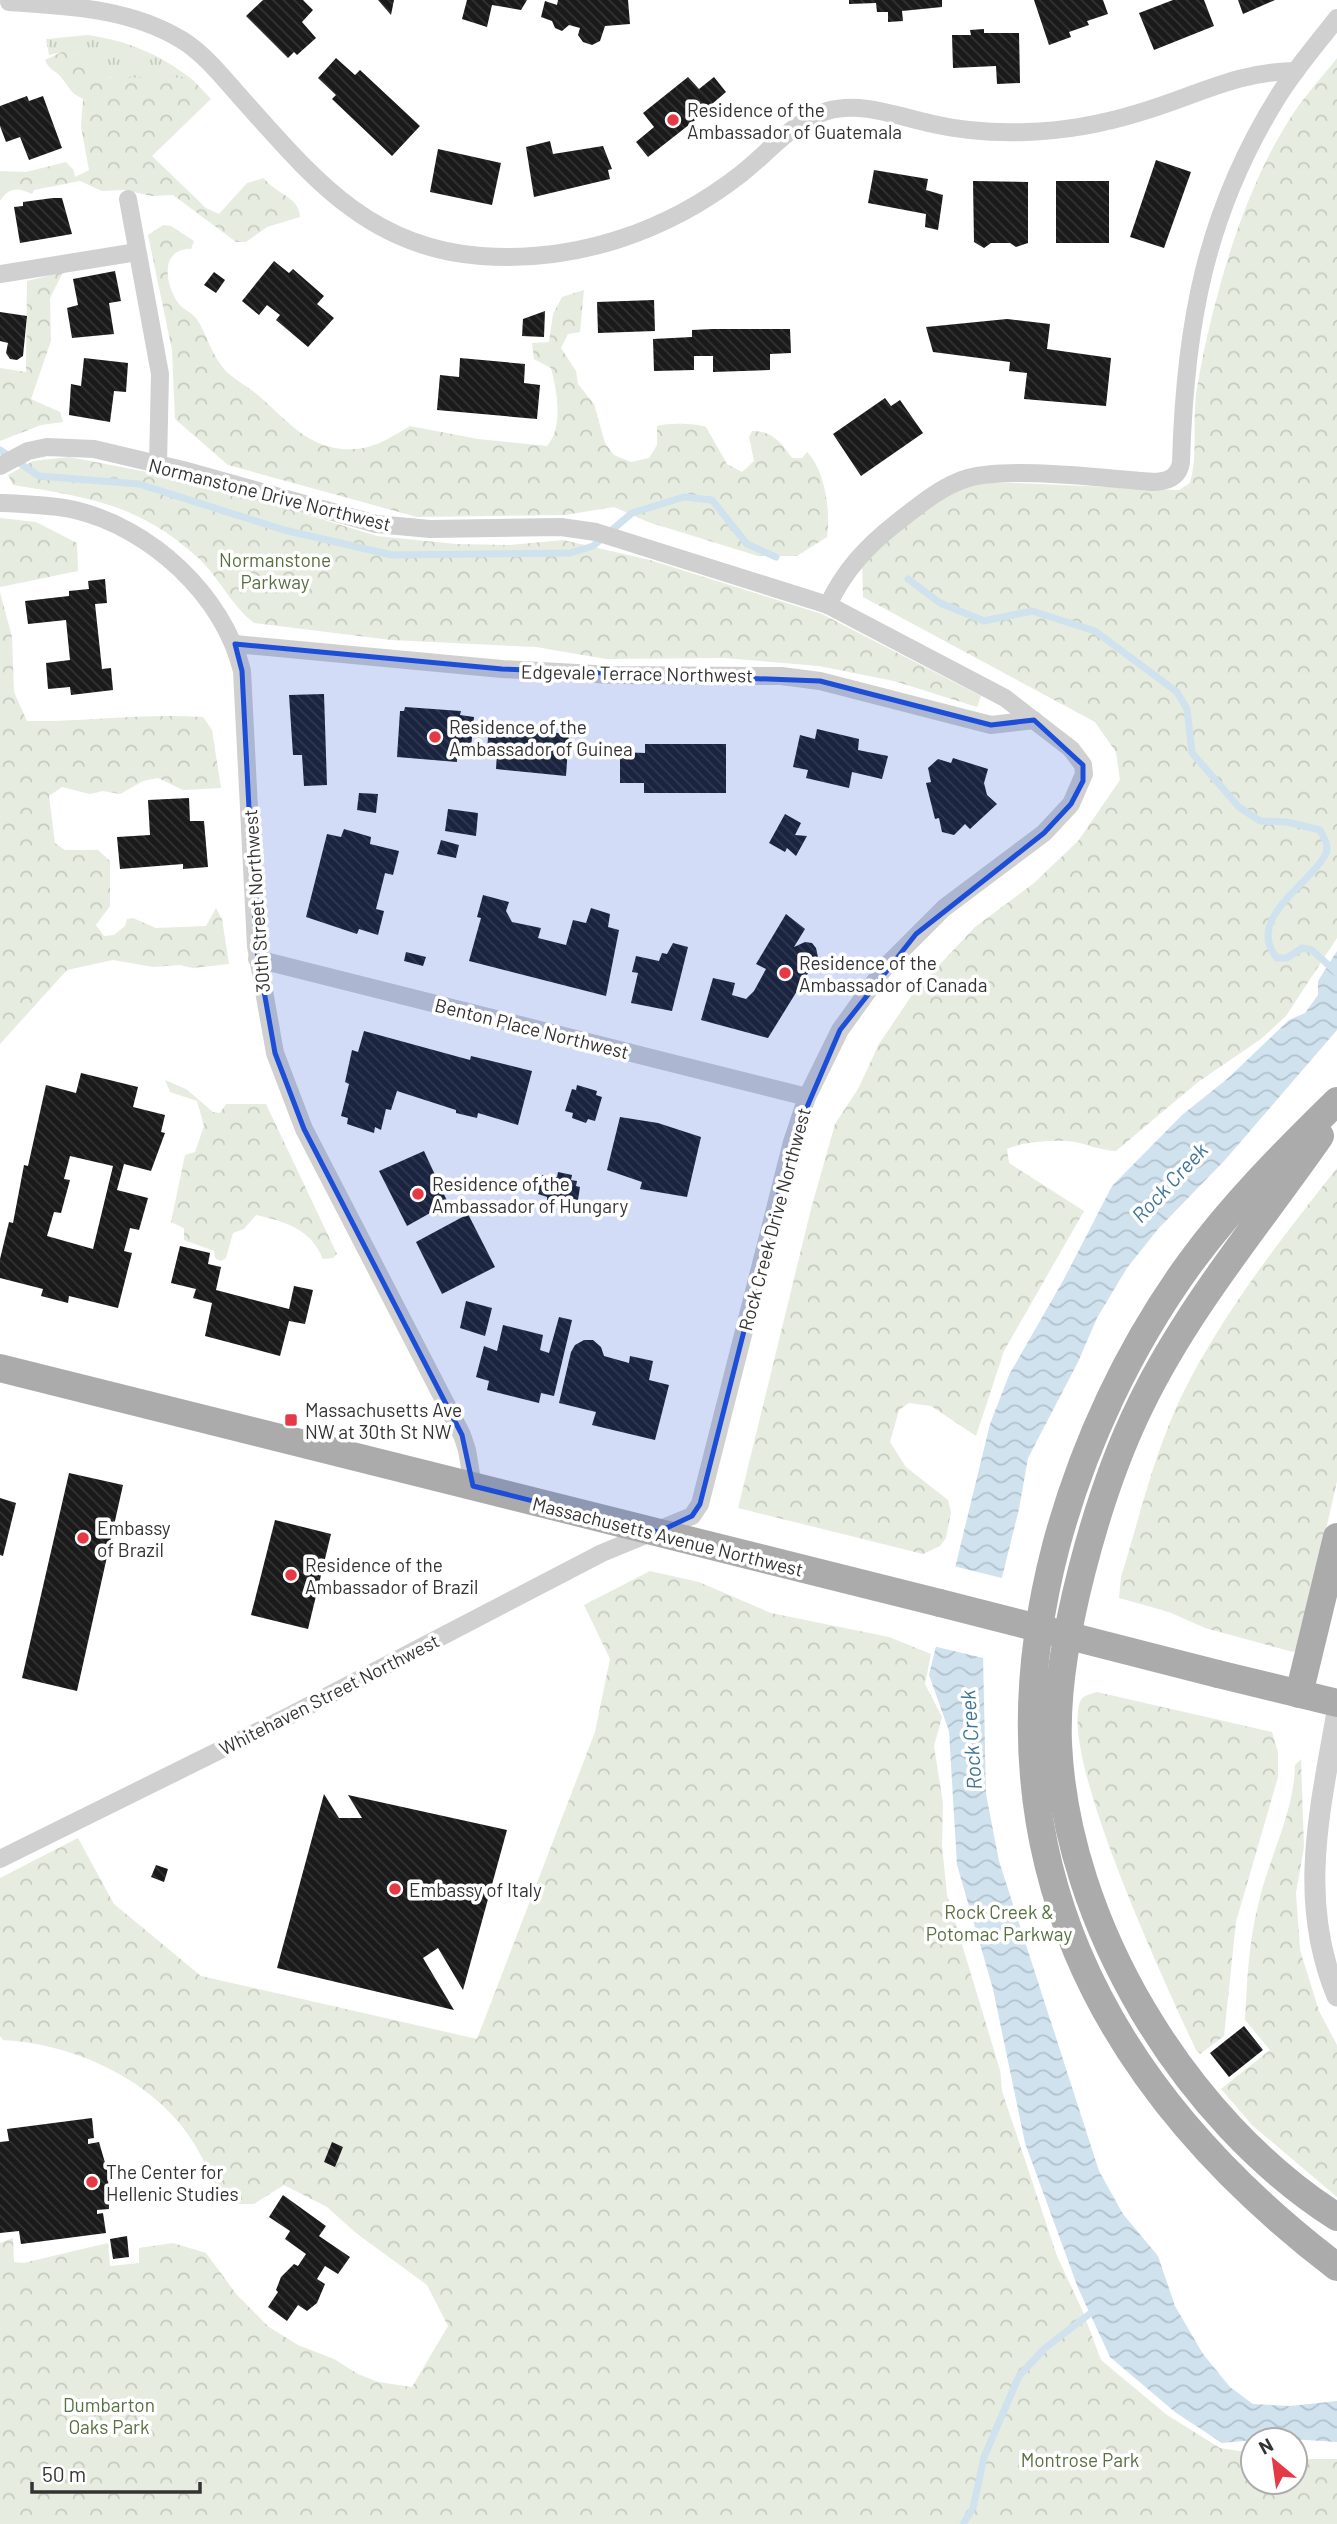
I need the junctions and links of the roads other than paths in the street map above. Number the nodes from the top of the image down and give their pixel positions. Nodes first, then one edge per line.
1 (6, 6) edge
2 (1337, 18) edge
3 (1296, 71) junction
4 (128, 199) dead end
5 (137, 251) junction
6 (0, 274) edge
7 (158, 464) junction
8 (0, 466) edge
9 (0, 503) edge
10 (828, 605) junction
11 (235, 644) junction
12 (1034, 720) junction
13 (257, 959) junction
14 (807, 1097) junction
15 (1337, 1101) edge
16 (1337, 1111) edge
17 (0, 1368) edge
18 (472, 1486) junction
19 (659, 1532) junction
20 (1337, 1537) edge
21 (1299, 1694) junction
22 (1337, 1703) edge
23 (1337, 1712) edge
24 (0, 1858) edge
25 (1337, 1996) edge
26 (1337, 2217) edge
27 (1337, 2267) edge

1 - 3 street
2 - 3 street
3 - 10 street
4 - 5 street
5 - 6 street
5 - 7 street
7 - 8 street, Normanstone Drive Northwest
7 - 10 street, Normanstone Drive Northwest
9 - 11 street, 30th Street Northwest
10 - 12 street, Rock Creek Drive Northwest
11 - 12 street, Edgevale Terrace Northwest
11 - 13 street, 30th Street Northwest
12 - 14 street, Rock Creek Drive Northwest
13 - 14 street, Benton Place Northwest
13 - 18 street, 30th Street Northwest
14 - 19 street, Rock Creek Drive Northwest
15 - 27 main road
16 - 26 main road
17 - 18 main road, Massachusetts Avenue Northwest
18 - 19 main road, Massachusetts Avenue Northwest
19 - 21 main road, Massachusetts Avenue Northwest, bridge
19 - 24 street, Whitehaven Street Northwest
20 - 21 main road
21 - 22 main road, Massachusetts Avenue Northwest
23 - 25 street

